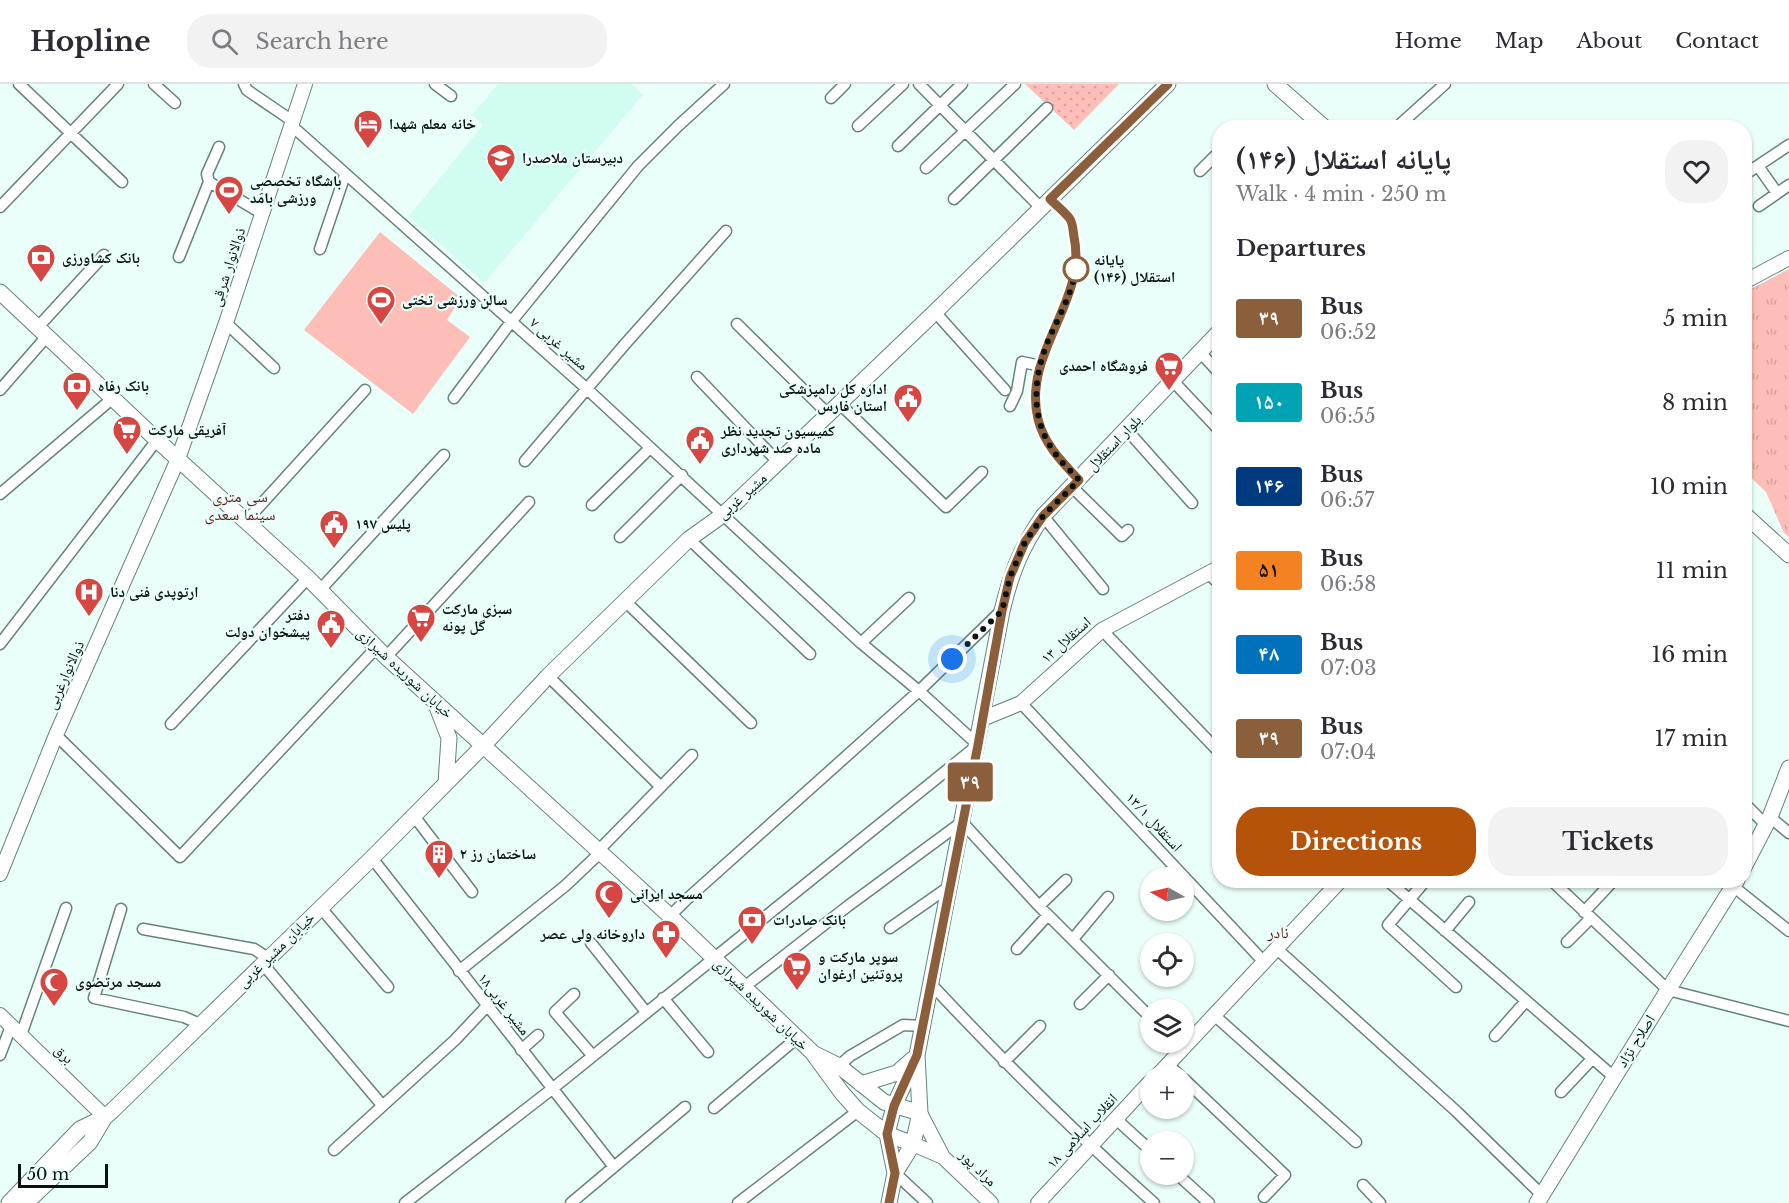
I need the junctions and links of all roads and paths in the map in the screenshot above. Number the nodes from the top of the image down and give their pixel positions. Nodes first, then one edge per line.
1 (19, 84) edge
2 (118, 84) edge
3 (154, 84) edge
4 (244, 84) edge
5 (305, 84) edge
6 (435, 84) edge
7 (724, 84) edge
8 (845, 84) edge
9 (903, 84) edge
10 (919, 84) edge
11 (962, 84) edge
12 (1016, 84) edge
13 (1168, 84) edge
14 (1275, 84) edge
15 (1445, 84) edge
16 (451, 96) dead end
17 (831, 98) dead end
18 (175, 103) dead end
19 (941, 106) junction
20 (1047, 108) dead end
21 (1316, 120) edge
22 (1405, 120) edge
23 (293, 124) junction
24 (858, 126) dead end
25 (966, 132) junction
26 (72, 134) junction
27 (1789, 145) edge
28 (898, 146) dead end
29 (219, 147) dead end
30 (1212, 158) edge
31 (994, 160) junction
32 (1758, 166) junction
33 (926, 168) dead end
34 (1752, 170) edge
35 (1200, 171) dead end
36 (345, 175) junction
37 (122, 182) dead end
38 (209, 182) junction
39 (1789, 185) edge
40 (1777, 193) junction
41 (954, 199) dead end
42 (1046, 204) junction
43 (1759, 206) dead end
44 (0, 207) edge
45 (263, 214) junction
46 (726, 231) dead end
47 (320, 249) dead end
48 (104, 255) dead end
49 (179, 258) dead end
50 (1789, 258) edge
51 (1752, 278) edge
52 (0, 292) edge
53 (935, 312) junction
54 (511, 322) junction
55 (226, 323) junction
56 (737, 324) dead end
57 (43, 331) junction
58 (1212, 339) edge
59 (1200, 352) junction
60 (1212, 365) edge
61 (1041, 366) junction
62 (274, 368) dead end
63 (697, 377) dead end
64 (1173, 381) junction
65 (587, 389) junction
66 (0, 390) edge
67 (365, 390) dead end
68 (1005, 390) dead end
69 (113, 398) junction
70 (454, 398) dead end
71 (1010, 406) dead end
72 (833, 409) junction
73 (1212, 422) edge
74 (1127, 430) junction
75 (157, 440) junction
76 (650, 448) junction
77 (444, 455) dead end
78 (178, 459) junction
79 (525, 461) dead end
80 (778, 462) junction
81 (982, 472) dead end
82 (682, 475) junction
83 (1075, 483) junction
84 (0, 494) edge
85 (529, 502) dead end
86 (1192, 502) dead end
87 (592, 505) dead end
88 (724, 514) junction
89 (1043, 516) junction
90 (247, 520) junction
91 (1752, 521) edge
92 (1128, 530) dead end
93 (620, 537) dead end
94 (689, 539) junction
95 (1789, 555) edge
96 (1212, 571) edge
97 (308, 578) junction
98 (1103, 589) dead end
99 (320, 590) junction
100 (909, 598) dead end
101 (625, 601) junction
102 (1002, 611) junction
103 (1102, 630) junction
104 (861, 643) junction
105 (0, 644) edge
106 (381, 652) junction
107 (810, 654) dead end
108 (548, 676) junction
109 (919, 691) junction
110 (435, 703) junction
111 (1021, 703) junction
112 (982, 719) junction
113 (751, 723) dead end
114 (171, 724) dead end
115 (56, 735) junction
116 (978, 745) junction
117 (1212, 745) edge
118 (483, 746) junction
119 (692, 754) dead end
120 (1789, 768) edge
121 (446, 783) junction
122 (660, 786) junction
123 (1752, 809) edge
124 (414, 816) junction
125 (1768, 821) junction
126 (962, 822) junction
127 (1789, 833) edge
128 (600, 851) junction
129 (1752, 852) edge
130 (372, 858) junction
131 (0, 874) edge
132 (1066, 880) dead end
133 (950, 886) junction
134 (1334, 888) edge
135 (1396, 888) edge
136 (1420, 888) edge
137 (1559, 888) edge
138 (1608, 888) edge
139 (1733, 888) edge
140 (1741, 888) edge
141 (472, 892) dead end
142 (1108, 897) dead end
143 (1410, 900) junction
144 (1469, 902) dead end
145 (1039, 906) junction
146 (66, 908) dead end
147 (321, 908) junction
148 (121, 909) dead end
149 (1048, 915) junction
150 (1587, 915) junction
151 (670, 916) junction
152 (890, 928) dead end
153 (143, 929) dead end
154 (1789, 930) edge
155 (1445, 931) junction
156 (1073, 939) junction
157 (1567, 942) dead end
158 (591, 943) dead end
159 (1017, 949) dead end
160 (1277, 949) junction
161 (713, 958) junction
162 (265, 960) junction
163 (1264, 962) junction
164 (459, 971) junction
165 (1109, 975) junction
166 (931, 984) junction
167 (388, 987) dead end
168 (1456, 987) dead end
169 (743, 988) junction
170 (1668, 990) junction
171 (574, 994) dead end
172 (663, 998) junction
173 (1526, 1001) junction
174 (1080, 1004) dead end
175 (487, 1006) junction
176 (1140, 1007) edge
177 (646, 1012) junction
178 (0, 1015) edge
179 (1214, 1015) junction
180 (1789, 1021) edge
181 (200, 1024) junction
182 (923, 1026) junction
183 (1040, 1026) dead end
184 (16, 1030) junction
185 (1194, 1033) edge
186 (538, 1035) dead end
187 (1495, 1036) dead end
188 (797, 1038) junction
189 (521, 1050) junction
190 (708, 1052) dead end
191 (812, 1052) junction
192 (1175, 1053) edge
193 (0, 1055) edge
194 (592, 1055) junction
195 (917, 1055) junction
196 (1592, 1059) junction
197 (1004, 1062) junction
198 (1168, 1064) edge
199 (839, 1066) junction
200 (1614, 1077) junction
201 (861, 1084) junction
202 (552, 1089) junction
203 (1194, 1089) edge
204 (1561, 1092) dead end
205 (1140, 1094) edge
206 (382, 1106) junction
207 (894, 1106) junction
208 (685, 1107) dead end
209 (714, 1108) dead end
210 (858, 1111) junction
211 (920, 1113) junction
212 (105, 1117) junction
213 (1116, 1119) junction
214 (887, 1134) junction
215 (1140, 1141) edge
216 (1356, 1142) dead end
217 (913, 1144) junction
218 (1091, 1146) junction
219 (334, 1150) dead end
220 (943, 1157) junction
221 (614, 1167) junction
222 (895, 1173) junction
223 (1189, 1185) edge
224 (1363, 1185) dead end
225 (1264, 1197) dead end
226 (1540, 1199) edge
227 (9, 1203) edge
228 (26, 1203) edge
229 (405, 1203) edge
230 (571, 1203) edge
231 (738, 1203) edge
232 (889, 1203) edge
233 (927, 1203) edge
234 (991, 1203) edge
235 (1038, 1203) edge
236 (1154, 1203) edge
237 (1209, 1203) edge
238 (1380, 1203) edge

1 - 26 street
2 - 26 street
3 - 18 street
4 - 23 street, مشیر غربی ۷
5 - 23 street, ذوالانوار شرقی
6 - 16 street
7 - 54 street
8 - 17 street
9 - 24 street
10 - 19 street
11 - 19 street
12 - 25 street
13 - 42 main road, مشیر غربی
14 - 21 main road
15 - 22 street
19 - 25 street
19 - 28 street
20 - 31 street
23 - 36 street, مشیر غربی ۷
23 - 45 street, ذوالانوار شرقی
25 - 31 street
25 - 33 street
26 - 37 street
26 - 44 street
27 - 32 street
29 - 38 street
30 - 35 street
31 - 41 street
31 - 42 street
32 - 34 street
32 - 40 street
36 - 47 street
36 - 54 street, مشیر غربی ۷
38 - 45 street
38 - 49 street
39 - 40 street
40 - 43 street
42 - 53 main road, مشیر غربی
42 - 61 street
45 - 55 street, ذوالانوار شرقی
46 - 65 street
48 - 57 street
50 - 51 street
52 - 57 main road, خیابان شوریده شیرازی
53 - 68 street
53 - 72 main road, مشیر غربی
54 - 65 street, مشیر غربی ۷
54 - 70 street
55 - 62 street
55 - 78 street, ذوالانوار شرقی
56 - 72 street
57 - 66 street
57 - 69 main road, خیابان شوریده شیرازی
58 - 59 main road, بلوار استقلال
59 - 60 street
59 - 64 main road, بلوار استقلال
61 - 71 street
61 - 83 street
63 - 80 street
64 - 73 street
64 - 74 main road, بلوار استقلال
65 - 76 street, مشیر غربی ۷
65 - 79 street
67 - 90 street
69 - 75 main road, خیابان شوریده شیرازی
69 - 84 street
72 - 80 main road, مشیر غربی
72 - 81 street
74 - 83 main road, بلوار استقلال
74 - 86 street
75 - 78 main road, خیابان شوریده شیرازی
75 - 105 street
76 - 82 street, مشیر غربی ۷
76 - 87 street
77 - 99 street
78 - 90 main road, خیابان شوریده شیرازی
78 - 115 street, ذوالانوارغربی
80 - 88 main road, مشیر غربی
82 - 88 street, مشیر غربی ۷
82 - 93 street
83 - 89 main road, بلوار استقلال
83 - 92 street
85 - 106 street
88 - 94 main road, مشیر غربی
88 - 104 street, مشیر غربی ۷
89 - 98 street
89 - 102 main road, بلوار استقلال
90 - 97 main road, خیابان شوریده شیرازی
91 - 95 main road
94 - 101 main road, مشیر غربی
94 - 107 street
96 - 103 street, ۱۳ استقلال
97 - 99 main road, خیابان شوریده شیرازی
97 - 114 street
99 - 106 main road, خیابان شوریده شیرازی
100 - 104 street
101 - 108 main road, مشیر غربی
101 - 113 street
102 - 109 street
102 - 112 main road, بلوار استقلال
103 - 111 street, ۱۳ استقلال
103 - 117 street
104 - 109 street, مشیر غربی ۷
106 - 110 main road, خیابان شوریده شیرازی
106 - 115 street
108 - 118 main road, مشیر غربی
108 - 122 street
109 - 116 street, مشیر غربی ۷
109 - 151 street
110 - 118 main road, خیابان شوریده شیرازی
110 - 121 main road
111 - 112 street, ۱۳ استقلال
111 - 163 street, ۱۳/۱ استقلال
112 - 116 main road, بلوار استقلال
115 - 131 street, ذوالانوارغربی
116 - 126 main road, بلوار استقلال
116 - 161 street
118 - 121 main road, مشیر غربی
118 - 128 main road, خیابان شوریده شیرازی
119 - 122 street
120 - 125 main road
121 - 124 main road, خیابان مشیر غربی
122 - 128 street
123 - 125 street
124 - 130 main road, خیابان مشیر غربی
124 - 141 street
125 - 127 street
125 - 129 main road
126 - 133 main road, بلوار استقلال
126 - 145 street
126 - 169 street
128 - 151 main road, خیابان شوریده شیرازی
128 - 164 street
130 - 147 main road, خیابان مشیر غربی
130 - 164 street, مشیر غربی۱۸
132 - 145 street
133 - 152 street
133 - 166 main road, بلوار استقلال
134 - 160 street
135 - 143 street
136 - 143 street
137 - 150 street
138 - 150 street
139 - 170 main road, اصلاح نژاد
140 - 154 street
142 - 156 street
143 - 155 street
143 - 168 street
144 - 155 street
145 - 149 street
146 - 184 street
147 - 162 main road, خیابان مشیر غربی
147 - 167 street
148 - 181 street
149 - 156 street
149 - 159 street
150 - 157 street
150 - 170 street
151 - 161 main road, خیابان شوریده شیرازی
153 - 162 street
155 - 173 street
156 - 165 street
158 - 177 street
160 - 163 street
160 - 226 street
161 - 169 main road, خیابان شوریده شیرازی
161 - 172 street
162 - 181 main road, خیابان مشیر غربی
162 - 206 street
163 - 179 street
164 - 175 street, مشیر غربی۱۸
165 - 174 street
165 - 176 street
166 - 182 main road, بلوار استقلال
166 - 197 street
169 - 188 main road, خیابان شوریده شیرازی
170 - 180 street
170 - 200 main road, اصلاح نژاد
171 - 194 street
172 - 177 street
172 - 190 street
173 - 187 street
173 - 196 street
175 - 189 street, مشیر غربی۱۸
175 - 206 street
177 - 194 street
178 - 184 street, برق
179 - 185 street
179 - 216 street
181 - 212 main road, خیابان مشیر غربی
182 - 195 main road, بلوار استقلال
182 - 199 street
183 - 197 street
184 - 193 street
184 - 212 street, برق
186 - 189 street
188 - 191 main road, خیابان شوریده شیرازی
188 - 209 street
189 - 202 street, مشیر غربی۱۸
191 - 199 main road, خیابان شوریده شیرازی
191 - 210 main road, خیابان شوریده شیرازی
192 - 198 street
194 - 202 street
195 - 201 main road
195 - 207 main road, بلوار استقلال
195 - 211 main road, بلوار استقلال
196 - 200 street
196 - 204 street
197 - 218 street
199 - 201 main road, خیابان شوریده شیرازی
200 - 226 main road, اصلاح نژاد
201 - 207 main road, خیابان شوریده شیرازی
202 - 221 street, مشیر غربی۱۸
202 - 229 street
203 - 225 street
205 - 213 street, ۱۸ انقلاب اسلامی
206 - 219 street
207 - 211 main road, خیابان شوریده شیرازی
207 - 214 main road, بلوار استقلال
208 - 221 street
210 - 214 main road, خیابان شوریده شیرازی
210 - 231 street
211 - 217 main road, بلوار استقلال
211 - 220 street, مراد پور
212 - 227 main road, خیابان مشیر غربی
212 - 228 main road, خیابان مشیر غربی
213 - 215 street
213 - 218 street, ۱۸ انقلاب اسلامی
214 - 217 main road, خیابان شوریده شیرازی
214 - 222 main road, بلوار استقلال
217 - 220 street, مراد پور
217 - 222 main road, بلوار استقلال
218 - 235 street, ۱۸ انقلاب اسلامی
218 - 236 street
220 - 234 street, مراد پور
221 - 230 street
222 - 232 main road, بلوار استقلال
222 - 233 street
223 - 237 street
224 - 238 street

